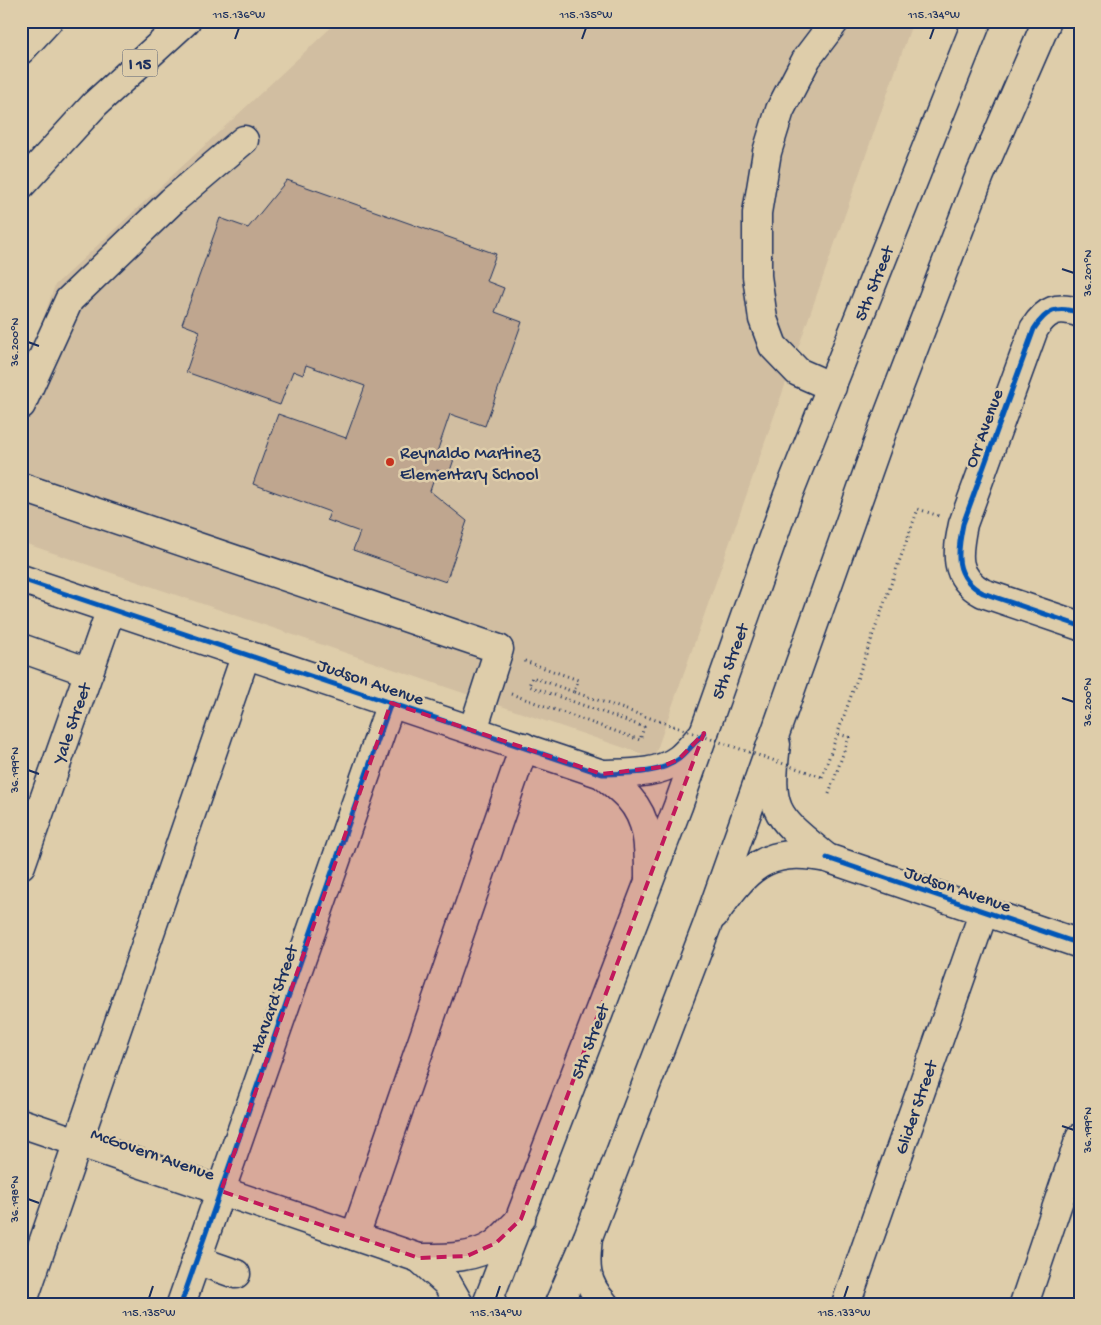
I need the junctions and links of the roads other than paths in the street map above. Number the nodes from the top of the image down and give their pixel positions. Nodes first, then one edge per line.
1 (48, 21) edge
2 (186, 21) edge
3 (835, 21) edge
4 (977, 21) edge
5 (1047, 21) edge
6 (21, 50) edge
7 (95, 104) junction
8 (244, 140) dead end
9 (21, 185) edge
10 (21, 198) edge
11 (1080, 312) edge
12 (832, 387) junction
13 (21, 405) edge
14 (21, 487) edge
15 (21, 579) edge
16 (111, 609) junction
17 (1080, 626) edge
18 (21, 648) edge
19 (246, 654) junction
20 (89, 672) junction
21 (391, 702) junction
22 (779, 723) junction
23 (473, 730) junction
24 (704, 733) junction
25 (524, 747) junction
26 (602, 774) junction
27 (827, 858) junction
28 (21, 865) edge
29 (648, 884) junction
30 (984, 911) junction
31 (708, 923) junction
32 (1080, 944) edge
33 (21, 1123) edge
34 (1080, 1138) edge
35 (78, 1142) junction
36 (221, 1191) junction
37 (521, 1219) junction
38 (355, 1236) junction
39 (588, 1238) junction
40 (419, 1258) junction
41 (196, 1260) junction
42 (236, 1274) dead end
43 (22, 1304) edge
44 (181, 1304) edge
45 (460, 1304) edge
46 (487, 1304) edge
47 (558, 1304) edge
48 (604, 1304) edge
49 (846, 1304) edge
50 (1024, 1304) edge

1 - 6 main road
2 - 7 main road, I 15
3 - 12 main road
4 - 12 main road, 5th Street
5 - 22 main road
7 - 9 main road, I 15
7 - 10 main road
8 - 13 main road
11 - 17 main road, Orr Avenue
12 - 24 main road, 5th Street
14 - 23 main road
15 - 16 main road, Judson Avenue
16 - 19 main road, Judson Avenue
16 - 20 main road, Yale Street
18 - 20 main road
19 - 21 main road, Judson Avenue
19 - 35 main road
20 - 28 main road, Yale Street
21 - 23 main road, Judson Avenue
21 - 36 main road, Harvard Street
22 - 27 main road, Judson Avenue
22 - 31 main road
23 - 25 main road, Judson Avenue
24 - 26 main road, Judson Avenue
24 - 29 main road, 5th Street
25 - 26 main road, Judson Avenue
25 - 38 main road
26 - 29 main road, Judson Avenue
27 - 30 main road, Judson Avenue
27 - 31 main road, Judson Avenue
29 - 37 main road, 5th Street
30 - 32 main road, Judson Avenue
30 - 49 main road, Glider Street
31 - 39 main road
33 - 35 main road, McGovern Avenue
34 - 50 main road
35 - 36 main road, McGovern Avenue
35 - 43 main road
36 - 38 main road, McGovern Avenue
36 - 41 main road, Harvard Street
37 - 40 main road, McGovern Avenue
37 - 46 main road, 5th Street
38 - 40 main road, McGovern Avenue
39 - 47 main road
39 - 48 main road
40 - 45 main road, McGovern Avenue
41 - 42 main road
41 - 44 main road, Harvard Street

